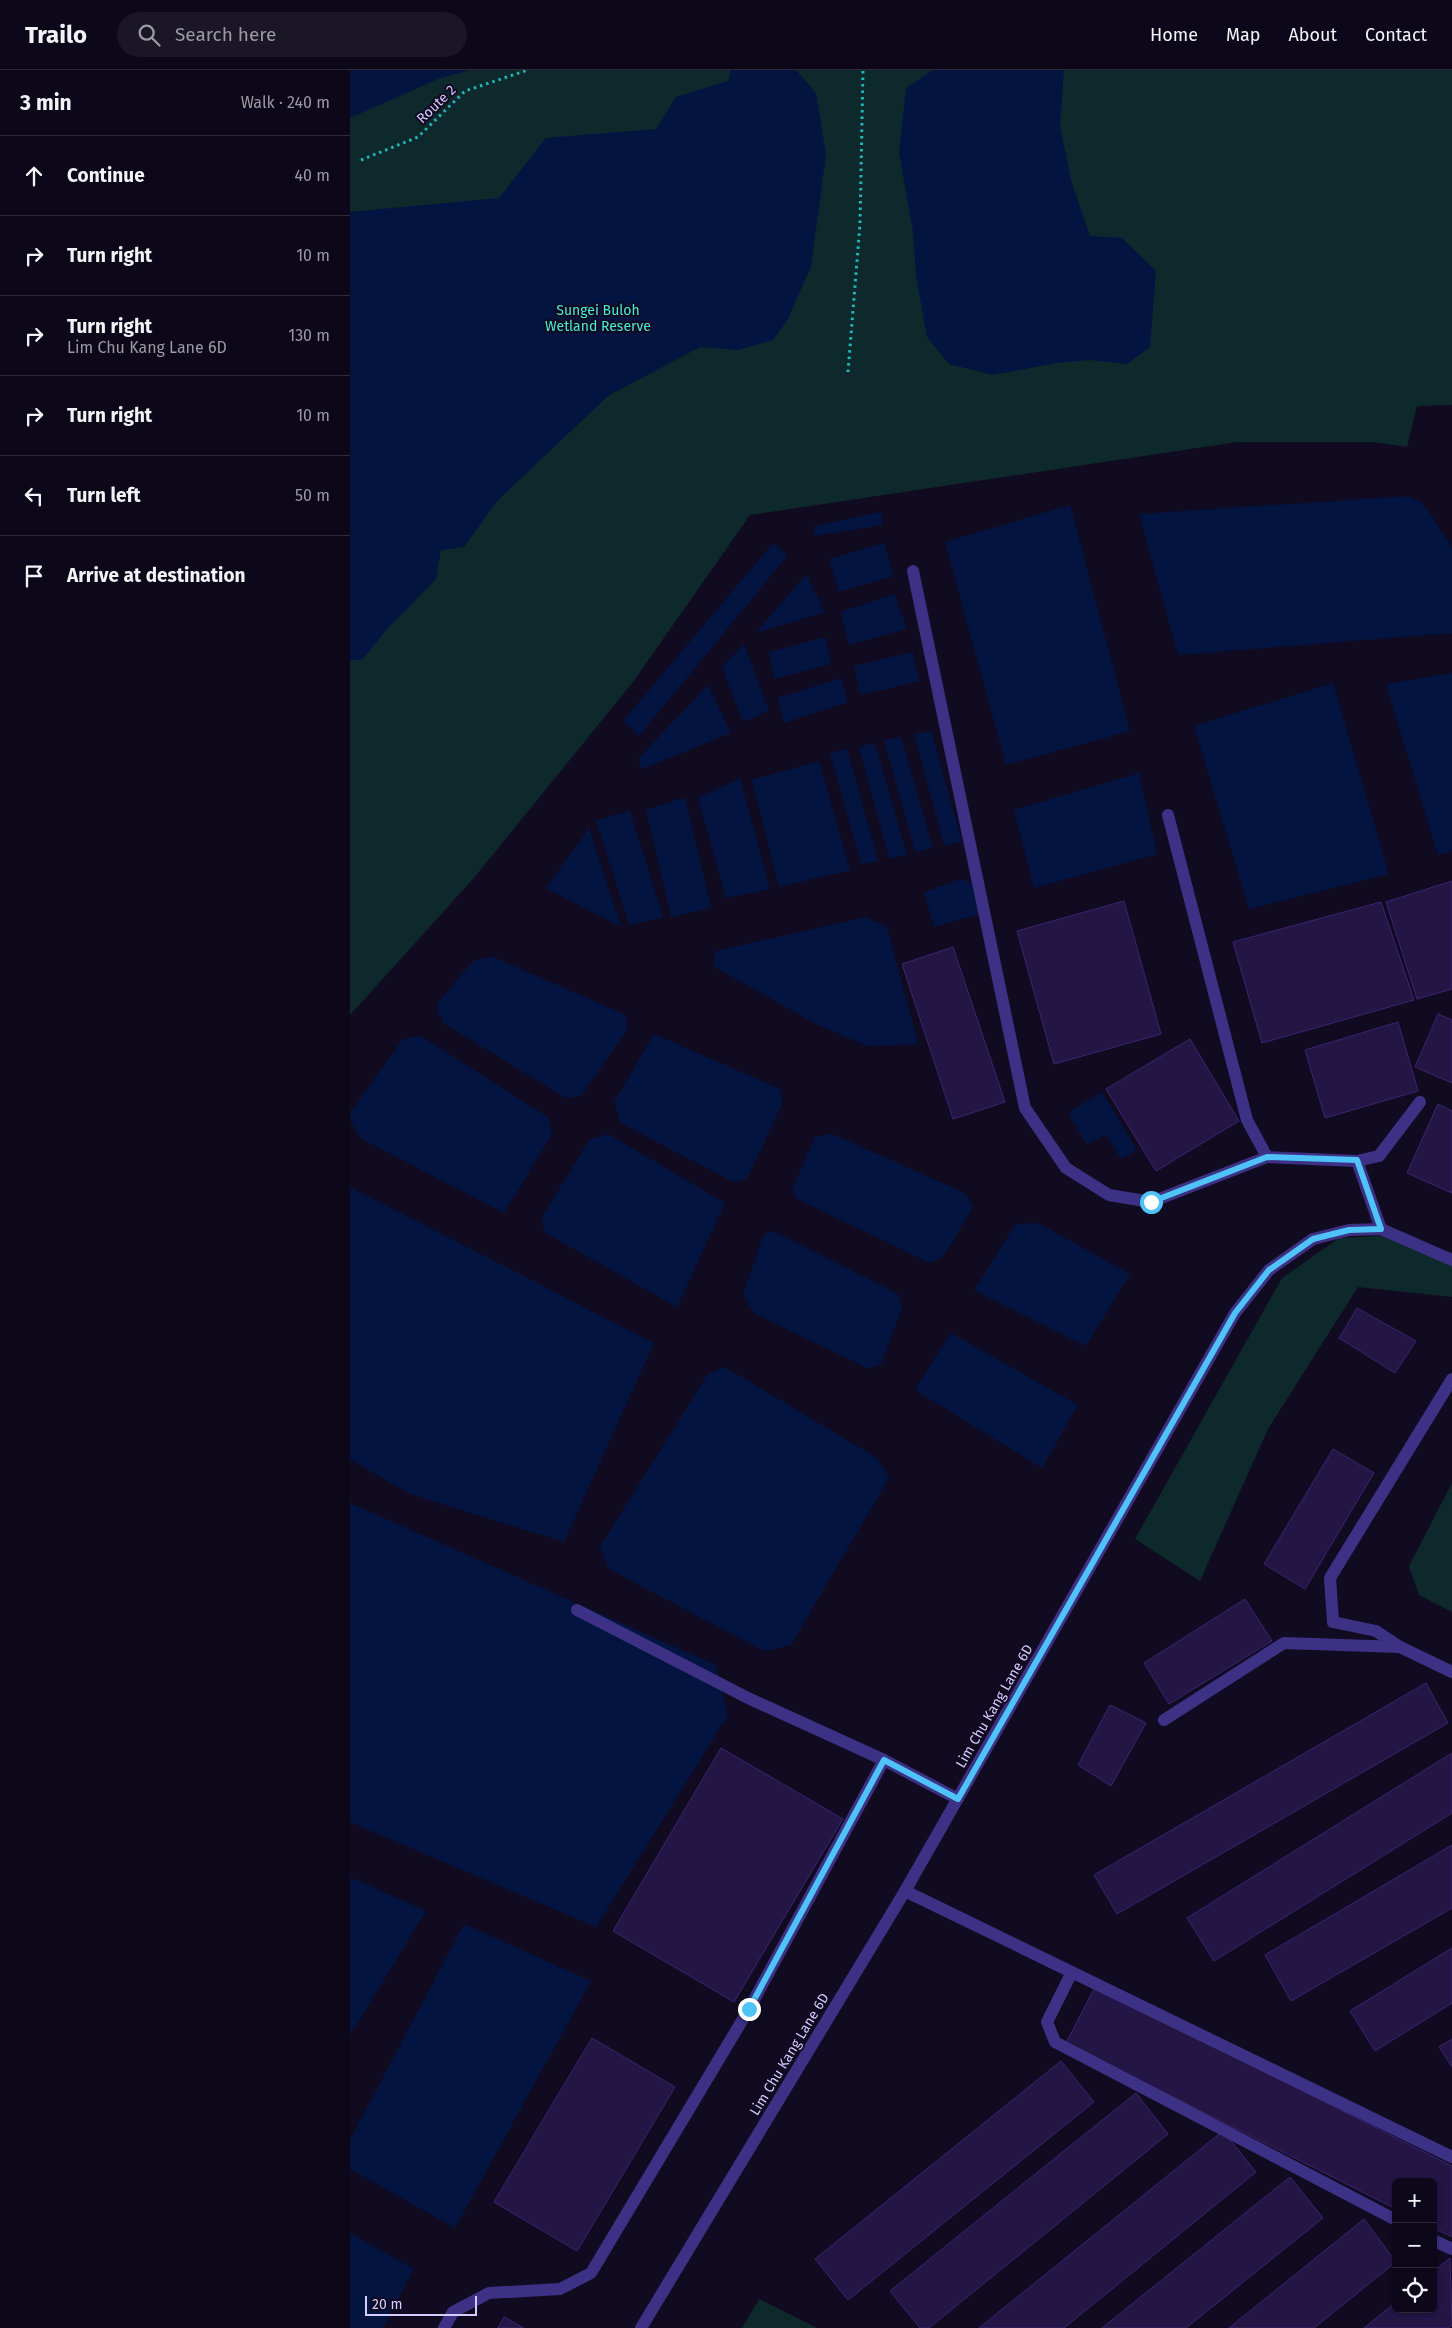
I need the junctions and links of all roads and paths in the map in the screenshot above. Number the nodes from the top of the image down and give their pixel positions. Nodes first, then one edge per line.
1 (528, 70) edge
2 (863, 70) edge
3 (361, 160) dead end
4 (848, 372) dead end
5 (913, 571) dead end
6 (1168, 816) dead end
7 (1420, 1102) dead end
8 (1267, 1157) junction
9 (1357, 1160) junction
10 (1381, 1229) junction
11 (1452, 1260) edge
12 (1452, 1379) edge
13 (577, 1610) dead end
14 (1400, 1647) junction
15 (1452, 1672) edge
16 (1164, 1720) dead end
17 (884, 1760) junction
18 (958, 1799) junction
19 (905, 1891) junction
20 (1072, 1972) junction
21 (1452, 2157) edge
22 (1392, 2218) edge
23 (1437, 2242) edge
24 (1452, 2249) edge
25 (444, 2328) edge
26 (641, 2328) edge

1 - 3 path, Route 2
2 - 4 path
5 - 8 street
6 - 8 street
7 - 9 street
8 - 9 street
9 - 10 street
10 - 11 street, Lim Chu Kang Lane 6D
10 - 18 street, Lim Chu Kang Lane 6D
12 - 14 street
13 - 17 street
14 - 15 street
14 - 16 street
17 - 18 street
17 - 25 street
18 - 19 street, Lim Chu Kang Lane 6D
19 - 20 street
19 - 26 street, Lim Chu Kang Lane 6D
20 - 21 street
20 - 22 street
23 - 24 street

